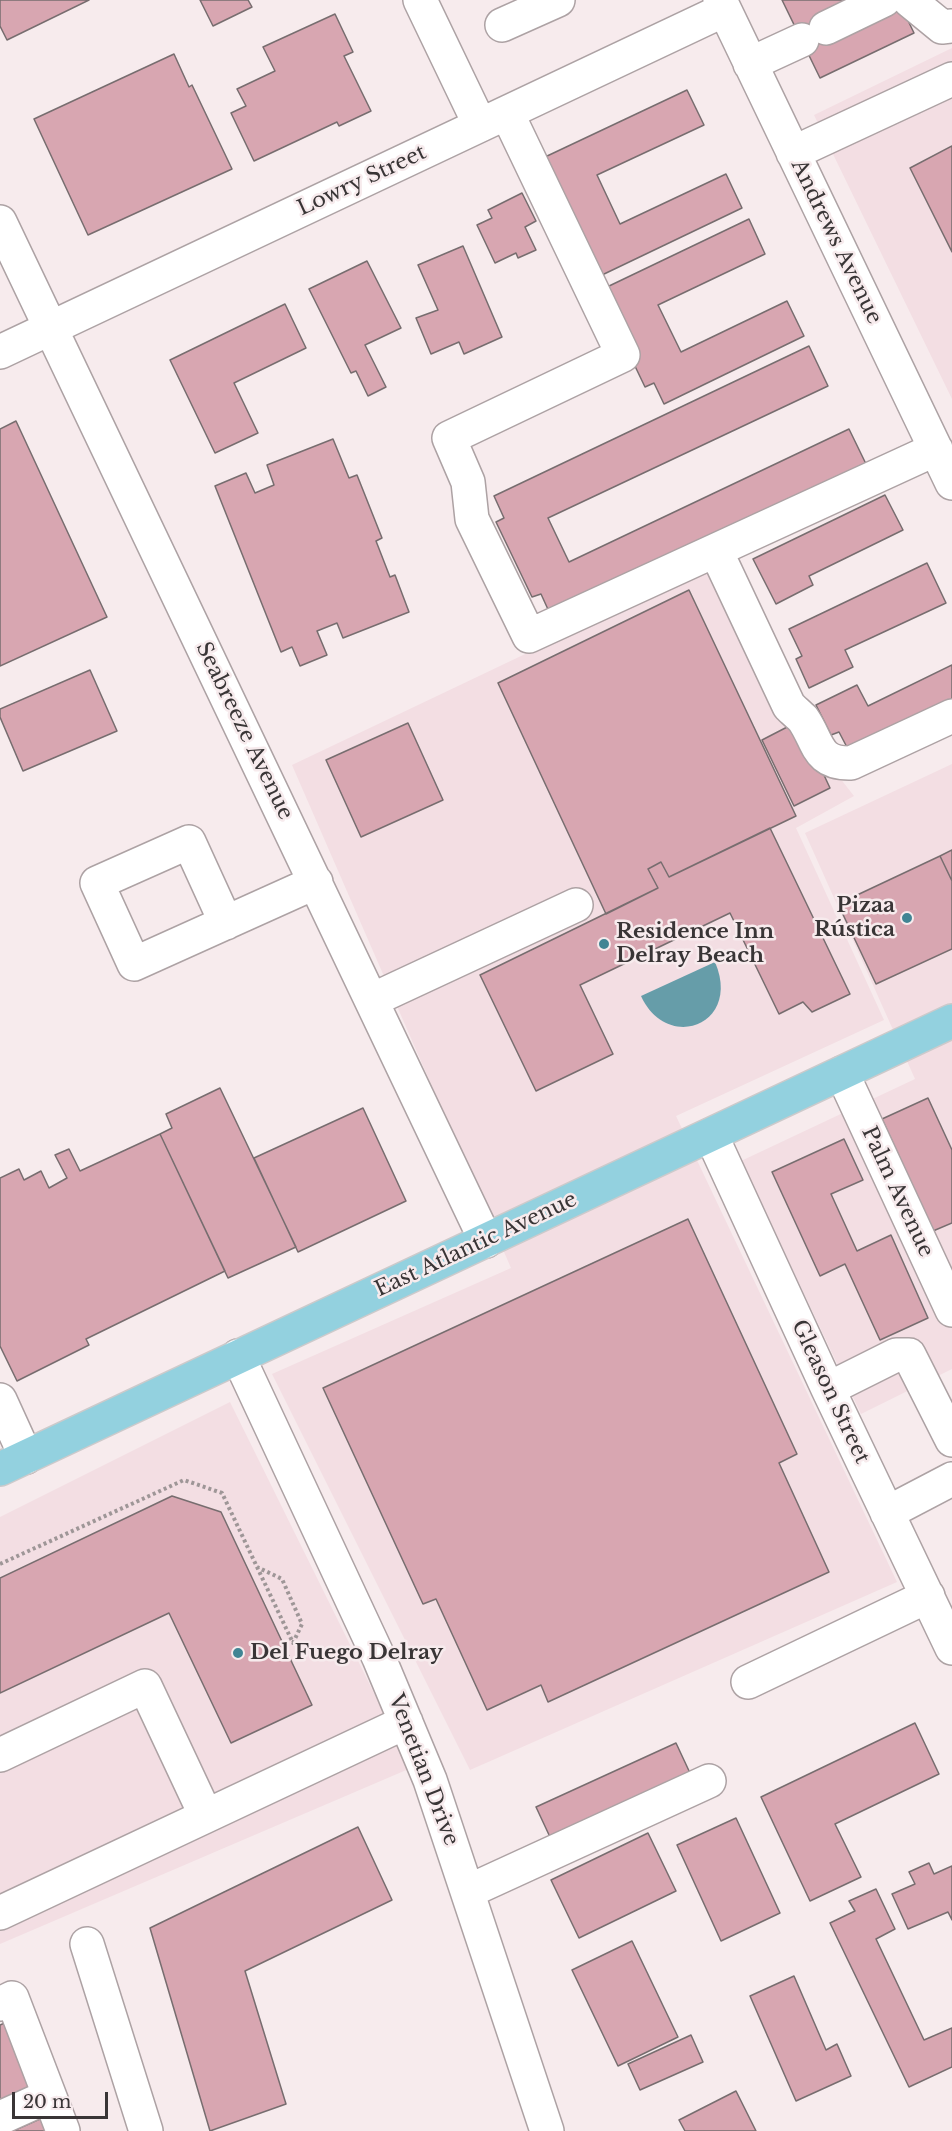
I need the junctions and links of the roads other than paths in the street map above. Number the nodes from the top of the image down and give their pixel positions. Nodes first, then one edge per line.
1 (420, 0) edge
2 (558, 0) edge
3 (884, 0) edge
4 (909, 0) edge
5 (722, 5) edge
6 (502, 25) dead end
7 (952, 26) edge
8 (750, 64) junction
9 (952, 79) edge
10 (493, 119) junction
11 (793, 153) junction
12 (0, 222) edge
13 (51, 327) junction
14 (0, 352) edge
15 (936, 449) junction
16 (952, 483) edge
17 (716, 551) junction
18 (952, 716) edge
19 (316, 882) junction
20 (576, 905) dead end
21 (226, 923) dead end
22 (372, 1000) junction
23 (952, 1021) edge
24 (842, 1073) junction
25 (711, 1135) junction
26 (486, 1240) junction
27 (952, 1310) edge
28 (238, 1356) junction
29 (828, 1389) junction
30 (0, 1400) edge
31 (952, 1440) edge
32 (13, 1463) edge
33 (952, 1479) edge
34 (887, 1513) junction
35 (927, 1596) junction
36 (952, 1648) edge
37 (748, 1682) dead end
38 (406, 1722) junction
39 (0, 1755) edge
40 (709, 1781) dead end
41 (206, 1816) junction
42 (469, 1891) junction
43 (0, 1913) edge
44 (87, 1944) dead end
45 (0, 2004) edge
46 (49, 2096) junction
47 (0, 2118) edge
48 (63, 2131) edge
49 (146, 2131) edge
50 (547, 2131) edge

1 - 10 street
2 - 6 street
3 - 8 street
4 - 7 street
5 - 8 street, Andrews Avenue
5 - 10 street, Lowry Street
8 - 11 street, Andrews Avenue
9 - 11 street
10 - 13 street, Lowry Street
10 - 17 street
11 - 15 street, Andrews Avenue
12 - 13 street, Seabreeze Avenue
13 - 14 street, Lowry Street
13 - 19 street, Seabreeze Avenue
15 - 16 street, Andrews Avenue
15 - 17 street
17 - 18 street
19 - 21 street
19 - 22 street, Seabreeze Avenue
20 - 22 street
22 - 26 street, Seabreeze Avenue
23 - 24 main road, East Atlantic Avenue
24 - 25 main road, East Atlantic Avenue
24 - 27 street, Palm Avenue
25 - 26 main road, East Atlantic Avenue
25 - 29 street, Gleason Street
26 - 28 main road, East Atlantic Avenue
28 - 32 main road, East Atlantic Avenue
28 - 38 street, Venetian Drive
29 - 31 street
29 - 34 street, Gleason Street
30 - 32 street
33 - 34 street
34 - 35 street, Gleason Street
35 - 36 street, Gleason Street
35 - 37 street
38 - 41 street
38 - 42 street, Venetian Drive
39 - 41 street
40 - 42 street
41 - 43 street
42 - 50 street, Venetian Drive
44 - 49 street
45 - 46 street
46 - 47 street
46 - 48 street

